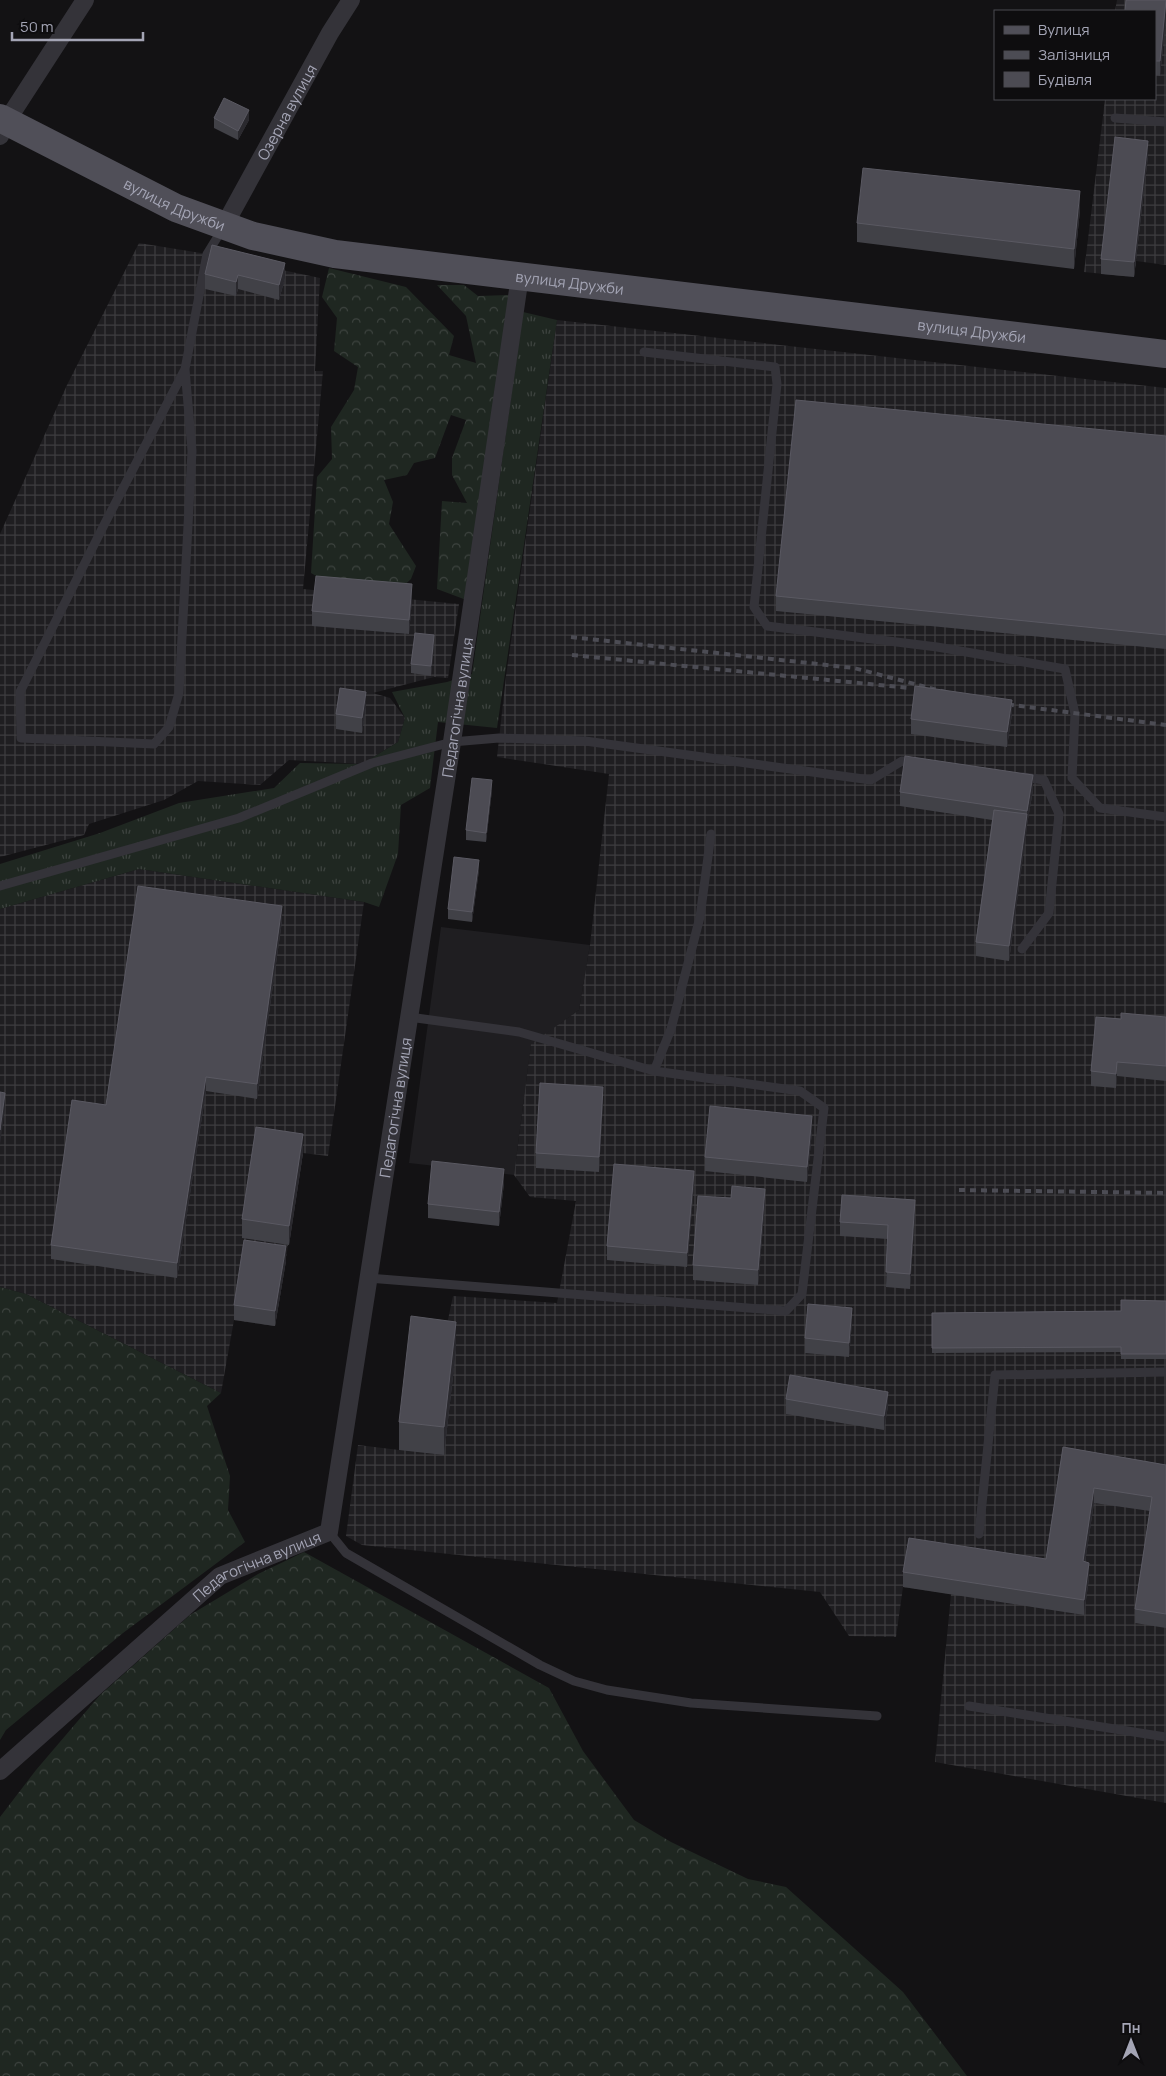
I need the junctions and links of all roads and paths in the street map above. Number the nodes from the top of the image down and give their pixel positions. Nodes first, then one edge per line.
1 (85, 0) edge
2 (351, 0) edge
3 (1115, 118) dead end
4 (1166, 122) edge
5 (2, 125) edge
6 (224, 226) junction
7 (520, 276) junction
8 (1166, 350) edge
9 (644, 352) dead end
10 (186, 369) junction
11 (452, 742) junction
12 (921, 764) edge
13 (1016, 776) edge
14 (1166, 817) edge
15 (711, 834) dead end
16 (0, 886) edge
17 (1022, 949) dead end
18 (409, 1017) junction
19 (654, 1071) junction
20 (368, 1278) junction
21 (1166, 1372) edge
22 (329, 1532) junction
23 (979, 1534) dead end
24 (969, 1706) dead end
25 (877, 1716) dead end
26 (1166, 1737) edge
27 (0, 1771) edge

1 - 5 street
2 - 6 street, Озерна вулиця
3 - 4 lane
5 - 6 main road, вулиця Дружби
6 - 7 main road, вулиця Дружби
6 - 10 lane
7 - 8 main road, вулиця Дружби
7 - 11 street, Педагогічна вулиця
9 - 14 lane
10 - 10 lane
11 - 12 lane
11 - 16 lane
11 - 18 street, Педагогічна вулиця
13 - 17 lane
15 - 19 lane
18 - 19 lane
18 - 20 street, Педагогічна вулиця
19 - 20 lane
20 - 22 street, Педагогічна вулиця
21 - 23 lane
22 - 25 lane
22 - 27 street, Педагогічна вулиця
24 - 26 lane

